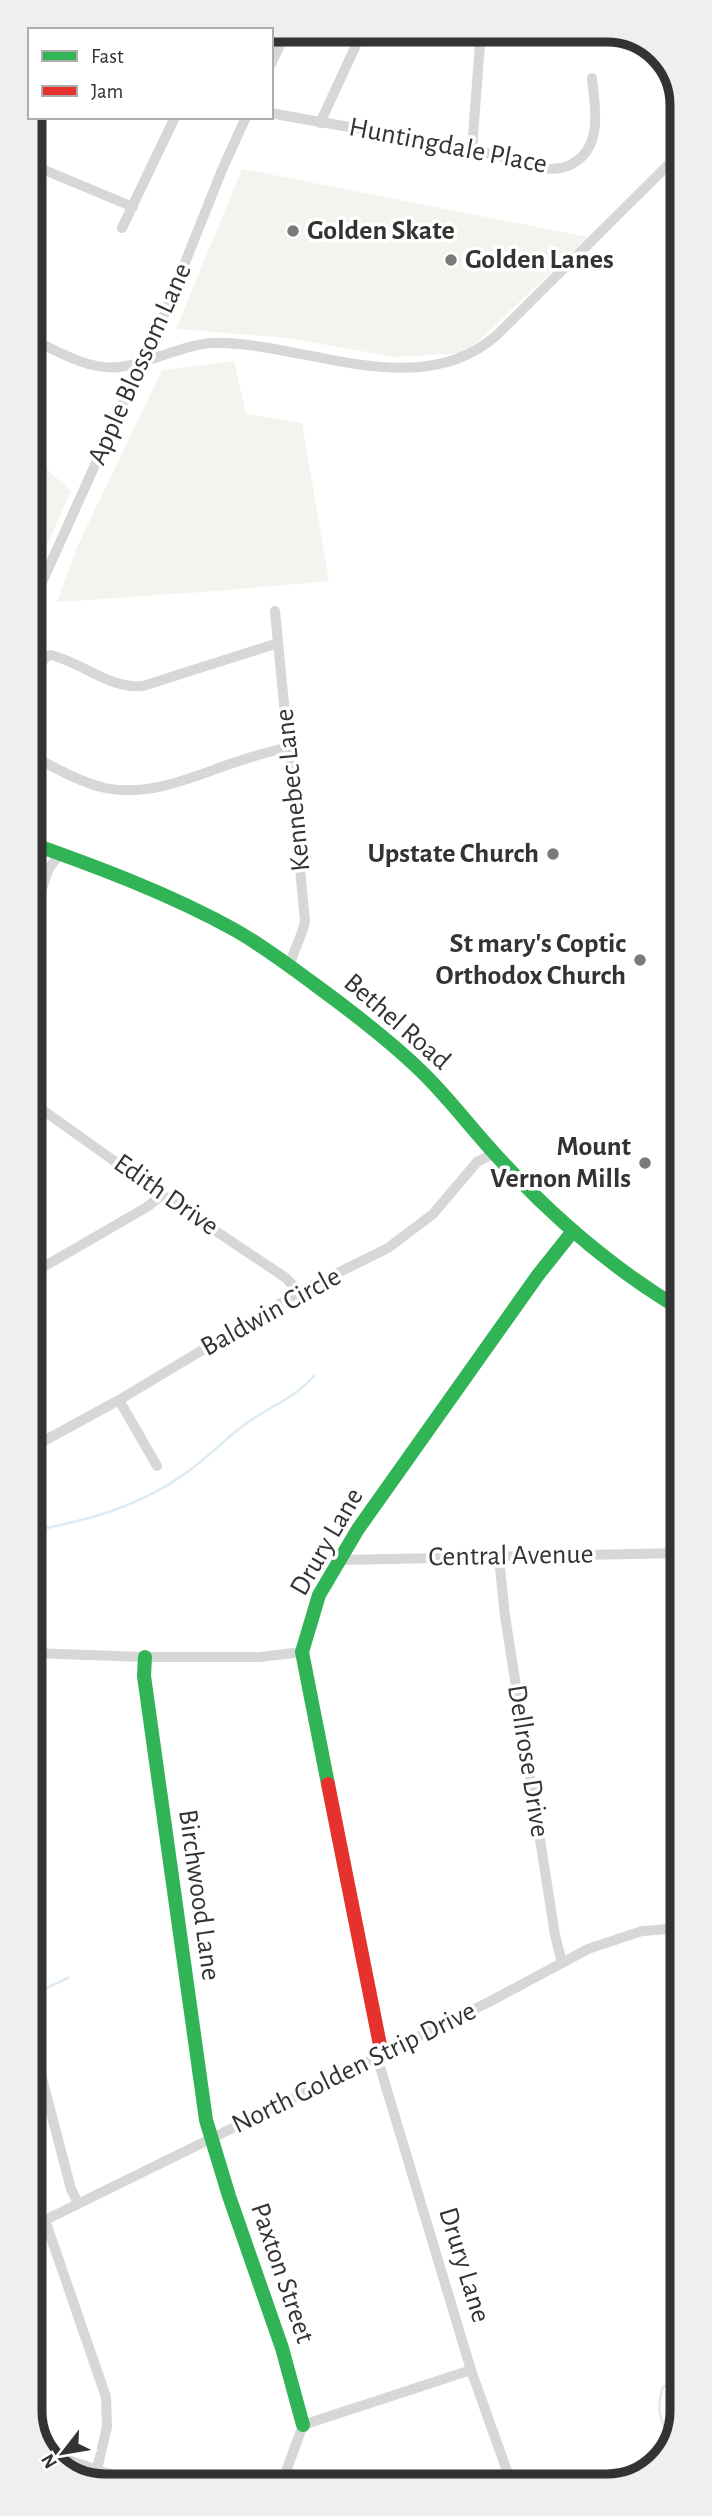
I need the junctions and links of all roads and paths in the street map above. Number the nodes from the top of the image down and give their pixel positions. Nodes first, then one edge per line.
1 (281, 42) edge
2 (357, 42) edge
3 (480, 42) edge
4 (273, 60) edge
5 (592, 78) dead end
6 (273, 113) edge
7 (174, 119) edge
8 (245, 119) edge
9 (320, 123) junction
10 (472, 149) junction
11 (670, 163) edge
12 (42, 169) edge
13 (133, 207) junction
14 (122, 228) dead end
15 (42, 344) edge
16 (146, 360) junction
17 (42, 582) edge
18 (275, 611) dead end
19 (278, 643) junction
20 (42, 662) edge
21 (289, 747) junction
22 (42, 761) edge
23 (42, 847) edge
24 (60, 854) junction
25 (42, 888) edge
26 (290, 967) junction
27 (42, 1110) edge
28 (494, 1153) junction
29 (162, 1195) junction
30 (573, 1231) junction
31 (42, 1267) edge
32 (299, 1292) junction
33 (670, 1303) edge
34 (119, 1400) junction
35 (42, 1442) edge
36 (157, 1466) dead end
37 (670, 1553) edge
38 (499, 1558) junction
39 (340, 1560) junction
40 (42, 1653) edge
41 (302, 1653) junction
42 (145, 1657) junction
43 (670, 1928) edge
44 (562, 1963) junction
45 (380, 2056) junction
46 (42, 2078) edge
47 (211, 2139) junction
48 (78, 2203) junction
49 (45, 2220) junction
50 (42, 2222) edge
51 (471, 2370) junction
52 (303, 2425) junction
53 (65, 2459) edge
54 (97, 2469) junction
55 (111, 2474) edge
56 (285, 2474) edge
57 (509, 2474) edge

1 - 4 street
2 - 9 street
3 - 10 street
5 - 10 street, Huntingdale Place
6 - 9 street, Huntingdale Place
7 - 13 street
8 - 16 street, Apple Blossom Lane
9 - 10 street, Huntingdale Place
11 - 16 street
12 - 13 street
13 - 14 street
15 - 16 street
16 - 17 street, Apple Blossom Lane
18 - 19 street, Kennebec Lane
19 - 20 street
19 - 21 street, Kennebec Lane
21 - 22 street
21 - 26 street, Kennebec Lane
23 - 24 street, Bethel Road
24 - 25 street
24 - 26 street, Bethel Road
26 - 28 street, Bethel Road
27 - 29 street, Edith Drive
28 - 30 street, Bethel Road
28 - 32 street, Baldwin Circle
29 - 31 street
29 - 32 street, Edith Drive
30 - 33 street, Bethel Road
30 - 39 street, Drury Lane
32 - 34 street, Baldwin Circle
34 - 35 street, Baldwin Circle
34 - 36 street
37 - 38 street, Central Avenue
38 - 39 street, Central Avenue
38 - 44 street, Dellrose Drive
39 - 41 street, Drury Lane
40 - 42 street
41 - 42 street
41 - 45 street, Drury Lane
42 - 47 street, Birchwood Lane
43 - 44 street, North Golden Strip Drive
44 - 45 street, North Golden Strip Drive
45 - 47 street, North Golden Strip Drive
45 - 51 street, Drury Lane
46 - 48 street
47 - 48 street, North Golden Strip Drive
47 - 52 street, Paxton Street
48 - 49 street, North Golden Strip Drive
49 - 50 street, North Golden Strip Drive
49 - 54 street
51 - 52 street
51 - 57 street, Drury Lane
52 - 56 street
53 - 54 street
54 - 55 street

